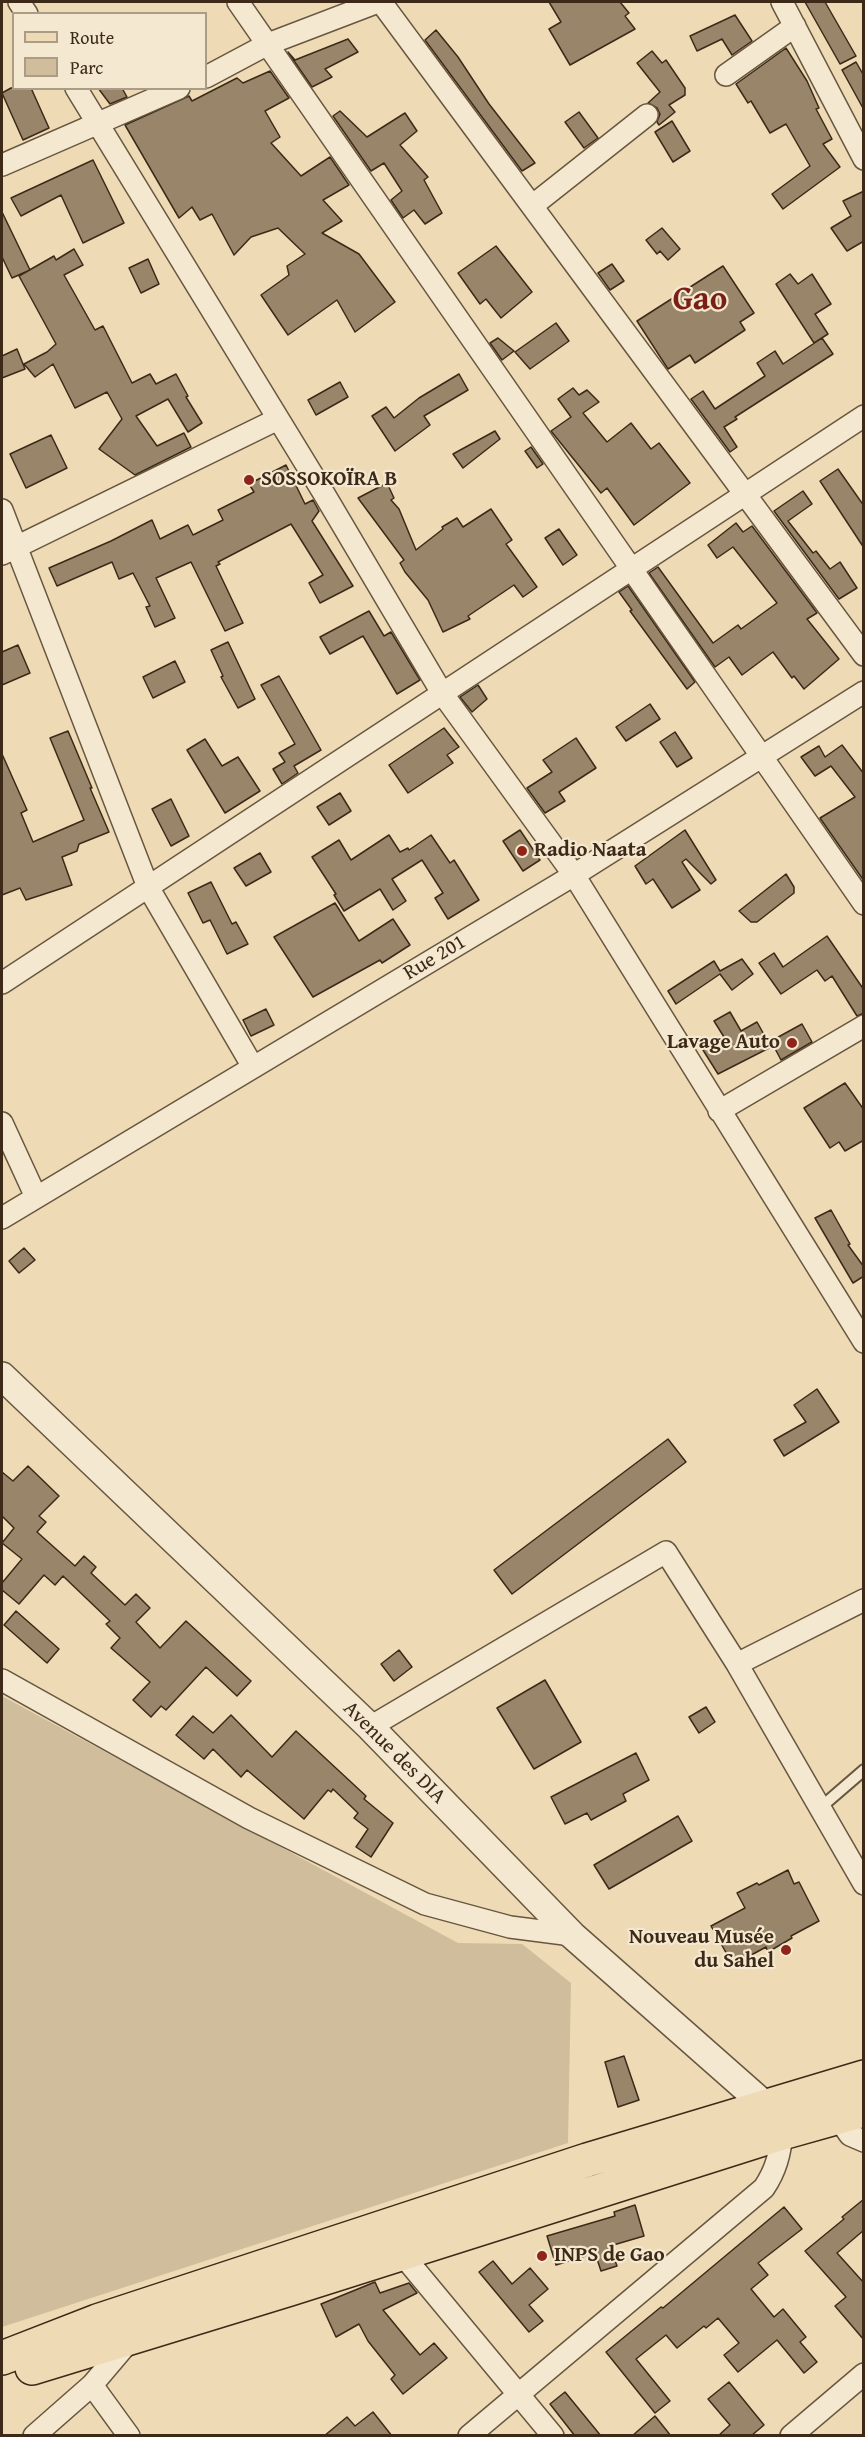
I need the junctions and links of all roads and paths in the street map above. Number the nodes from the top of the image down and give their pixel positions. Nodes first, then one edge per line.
1 (238, 2) edge
2 (379, 2) edge
3 (782, 2) edge
4 (795, 26) junction
5 (268, 44) junction
6 (726, 75) dead end
7 (207, 76) edge
8 (77, 90) edge
9 (174, 90) edge
10 (647, 115) dead end
11 (99, 123) junction
12 (864, 159) edge
13 (2, 165) edge
14 (532, 206) junction
15 (864, 416) edge
16 (278, 419) junction
17 (745, 495) junction
18 (2, 510) edge
19 (10, 551) edge
20 (631, 570) junction
21 (864, 655) edge
22 (864, 692) edge
23 (442, 693) junction
24 (760, 755) junction
25 (574, 875) junction
26 (148, 886) junction
27 (864, 904) edge
28 (2, 983) edge
29 (864, 1026) edge
30 (253, 1067) junction
31 (719, 1112) junction
32 (2, 1123) edge
33 (36, 1197) junction
34 (2, 1218) edge
35 (864, 1342) edge
36 (2, 1376) edge
37 (864, 1600) edge
38 (737, 1664) junction
39 (2, 1680) edge
40 (370, 1727) junction
41 (864, 1770) edge
42 (820, 1808) junction
43 (857, 1858) edge
44 (864, 1884) edge
45 (572, 1935) junction
46 (864, 2077) edge
47 (851, 2114) edge
48 (774, 2120) junction
49 (864, 2140) edge
50 (400, 2253) junction
51 (135, 2335) junction
52 (2, 2358) edge
53 (864, 2374) edge
54 (2, 2377) edge
55 (92, 2385) junction
56 (518, 2394) junction
57 (34, 2436) edge
58 (129, 2436) edge
59 (469, 2436) edge
60 (553, 2436) edge
61 (790, 2436) edge

1 - 5 street
2 - 5 street
2 - 14 street
3 - 4 street
4 - 6 street
4 - 12 street
5 - 7 street
5 - 20 street
8 - 11 street
9 - 11 street
10 - 14 street
11 - 13 street
11 - 16 street
14 - 17 street
15 - 17 street
16 - 19 street
16 - 23 street
17 - 20 street
17 - 21 street
18 - 19 street
19 - 26 street
20 - 23 street
20 - 24 street
22 - 24 street, Rue 201
23 - 25 street
23 - 26 street
24 - 25 street, Rue 201
24 - 27 street
25 - 30 street, Rue 201
25 - 31 street
26 - 28 street
26 - 30 street
29 - 31 street
30 - 33 street, Rue 201
31 - 35 street
32 - 33 street
33 - 34 street, Rue 201
36 - 40 street, Avenue des DIA
37 - 38 street
38 - 40 street
38 - 42 street
39 - 45 street
40 - 45 street, Avenue des DIA
41 - 42 lane
42 - 43 street
43 - 44 street
45 - 48 street, Avenue des DIA
46 - 48 main road
47 - 48 main road
47 - 49 street
48 - 50 main road
48 - 52 main road
48 - 56 street
50 - 51 main road
50 - 56 street
51 - 54 main road
51 - 55 street
53 - 61 street
55 - 57 street
55 - 58 street
56 - 59 street
56 - 60 street

